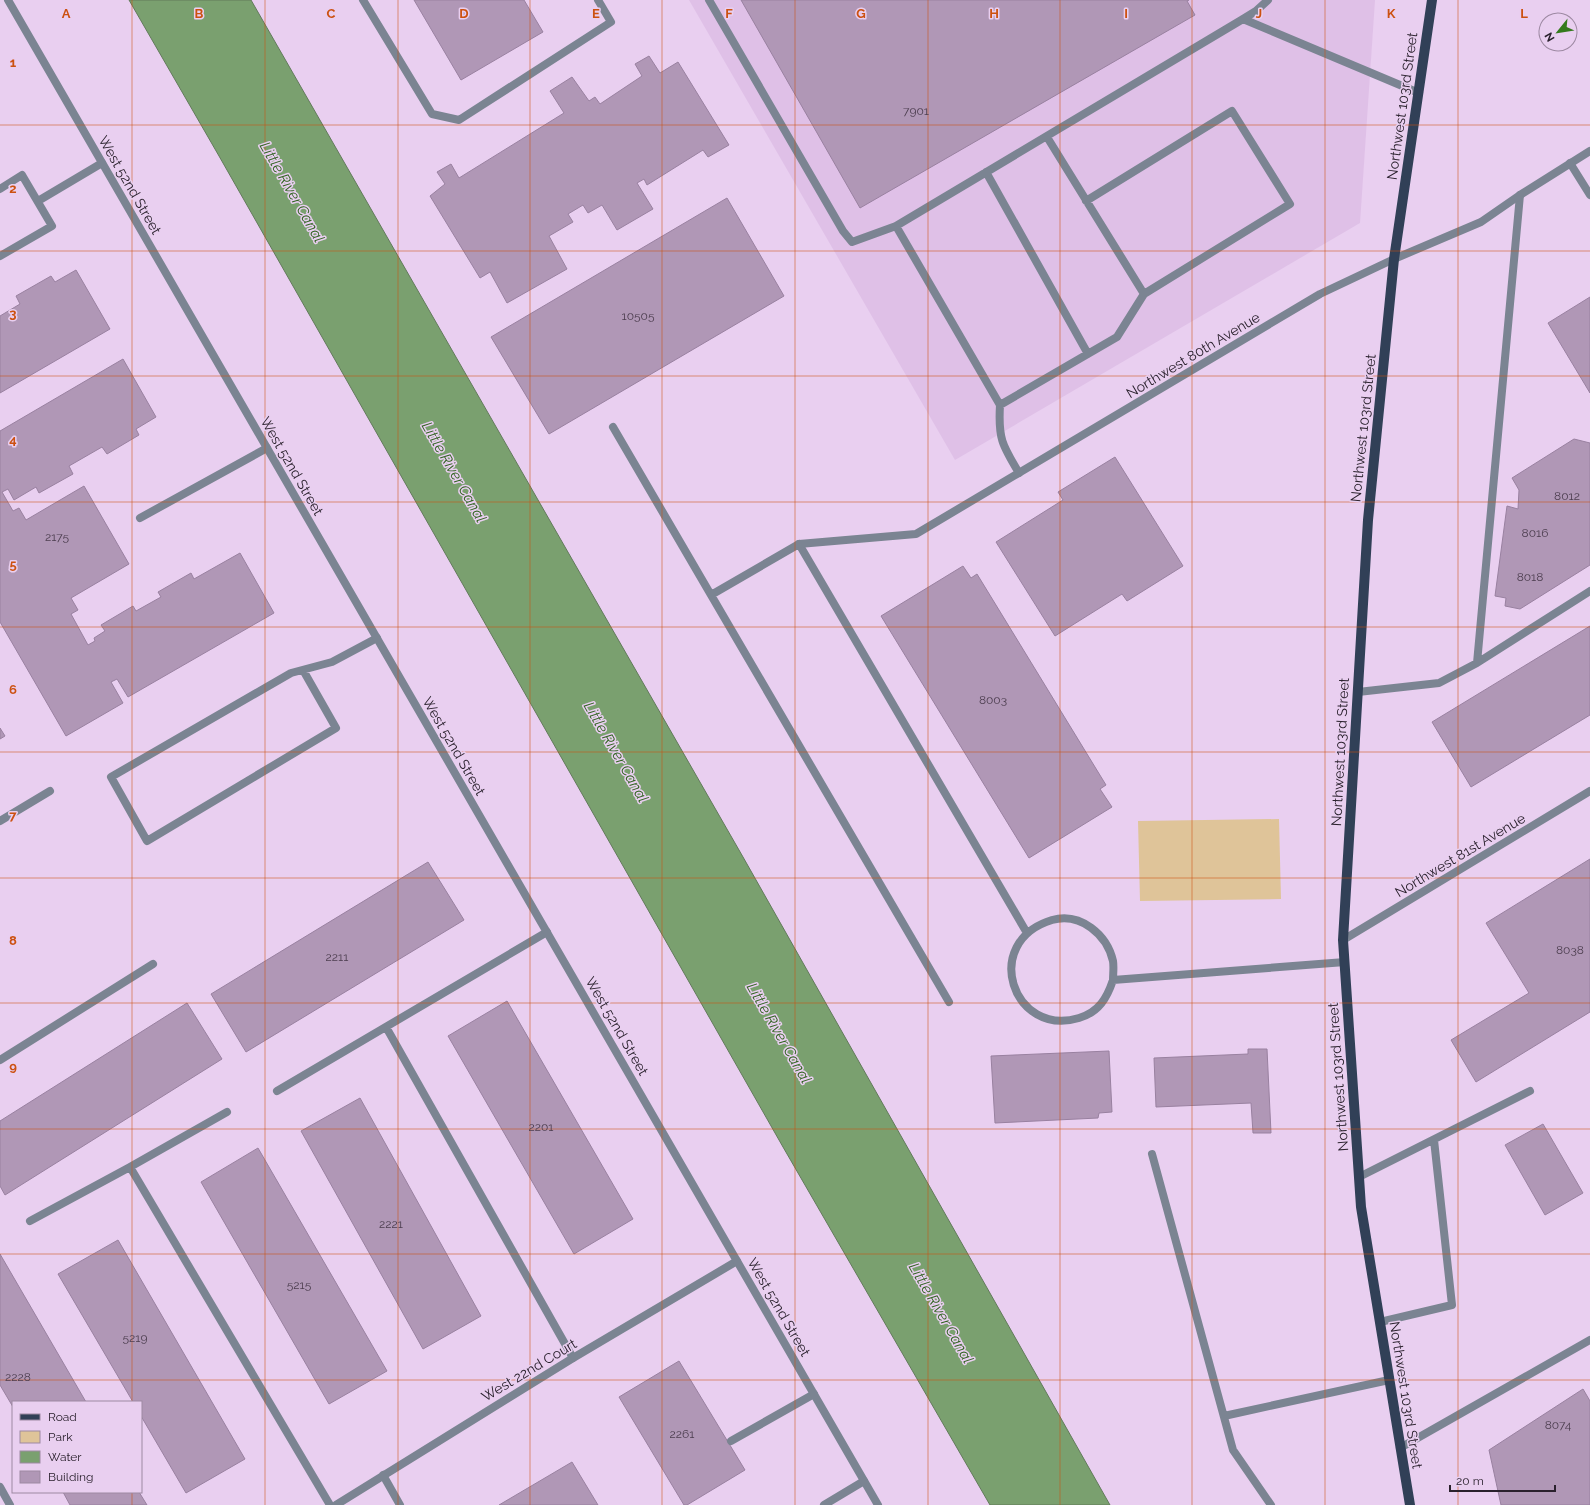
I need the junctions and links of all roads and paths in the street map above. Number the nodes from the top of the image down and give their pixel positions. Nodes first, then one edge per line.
1 (8, 0) edge
2 (363, 0) edge
3 (598, 0) edge
4 (709, 0) edge
5 (1268, 0) edge
6 (1432, 0) edge
7 (1243, 19) junction
8 (1419, 93) junction
9 (1047, 137) junction
10 (1590, 151) edge
11 (102, 162) junction
12 (1570, 163) junction
13 (986, 172) junction
14 (0, 189) edge
15 (1520, 195) junction
16 (1590, 195) edge
17 (38, 201) junction
18 (1086, 201) junction
19 (896, 226) junction
20 (0, 256) edge
21 (1394, 259) junction
22 (1144, 294) junction
23 (1088, 354) junction
24 (1000, 405) junction
25 (612, 427) dead end
26 (267, 448) junction
27 (1018, 473) junction
28 (140, 518) dead end
29 (799, 544) junction
30 (1590, 591) edge
31 (711, 595) junction
32 (377, 638) junction
33 (1477, 663) junction
34 (303, 670) junction
35 (1358, 692) junction
36 (50, 791) dead end
37 (1590, 791) edge
38 (0, 821) edge
39 (547, 932) junction
40 (1027, 933) junction
41 (1343, 940) junction
42 (1345, 962) junction
43 (154, 964) dead end
44 (1113, 980) junction
45 (949, 1002) dead end
46 (386, 1027) junction
47 (0, 1060) edge
48 (277, 1091) dead end
49 (1530, 1091) dead end
50 (227, 1112) dead end
51 (1434, 1140) junction
52 (1152, 1154) dead end
53 (130, 1167) junction
54 (1359, 1177) junction
55 (30, 1221) dead end
56 (737, 1261) junction
57 (1380, 1322) junction
58 (1590, 1340) edge
59 (573, 1358) junction
60 (1389, 1380) junction
61 (814, 1394) junction
62 (1224, 1416) junction
63 (731, 1441) dead end
64 (1400, 1448) junction
65 (383, 1475) junction
66 (864, 1481) junction
67 (0, 1487) edge
68 (10, 1505) edge
69 (330, 1505) edge
70 (336, 1505) edge
71 (400, 1505) edge
72 (824, 1505) edge
73 (878, 1505) edge
74 (1271, 1505) edge
75 (1410, 1505) edge

1 - 11 street, West 52nd Street
2 - 3 street
4 - 19 street
5 - 7 street
6 - 8 main road, Northwest 103rd Street
7 - 8 street
7 - 9 street
8 - 21 main road, Northwest 103rd Street
9 - 13 street
9 - 18 street
10 - 12 street, Northwest 80th Avenue
11 - 17 street
11 - 26 street, West 52nd Street
12 - 15 street, Northwest 80th Avenue
12 - 16 street
13 - 19 street
13 - 23 street
14 - 17 street
15 - 21 street, Northwest 80th Avenue
15 - 33 street
17 - 20 street
18 - 22 street
18 - 22 street
19 - 24 street
21 - 27 street, Northwest 80th Avenue
21 - 35 main road, Northwest 103rd Street
22 - 23 street
23 - 24 street
24 - 27 street
25 - 31 street
26 - 28 street
26 - 32 street, West 52nd Street
27 - 29 street, Northwest 80th Avenue
29 - 31 street
29 - 40 street
30 - 33 street
31 - 45 street
32 - 34 street
32 - 39 street, West 52nd Street
33 - 35 street
34 - 34 street
35 - 41 main road, Northwest 103rd Street
36 - 38 street
37 - 41 street, Northwest 81st Avenue
39 - 46 street
39 - 56 street, West 52nd Street
40 - 44 street
40 - 44 street
41 - 42 main road, Northwest 103rd Street
42 - 44 street
42 - 54 main road, Northwest 103rd Street
43 - 47 street
46 - 48 street
46 - 59 street
49 - 51 street
50 - 53 street
51 - 54 street
51 - 57 street
52 - 62 street
53 - 55 street
53 - 69 street
54 - 57 main road, Northwest 103rd Street
56 - 59 street, West 22nd Court
56 - 61 street, West 52nd Street
57 - 60 main road, Northwest 103rd Street
58 - 64 street
59 - 65 street, West 22nd Court
60 - 62 street
60 - 64 main road, Northwest 103rd Street
61 - 63 street
61 - 66 street, West 52nd Street
62 - 74 street
64 - 75 main road, Northwest 103rd Street
65 - 70 street, West 22nd Court
65 - 71 street
66 - 72 street
66 - 73 street, West 52nd Street
67 - 68 street

